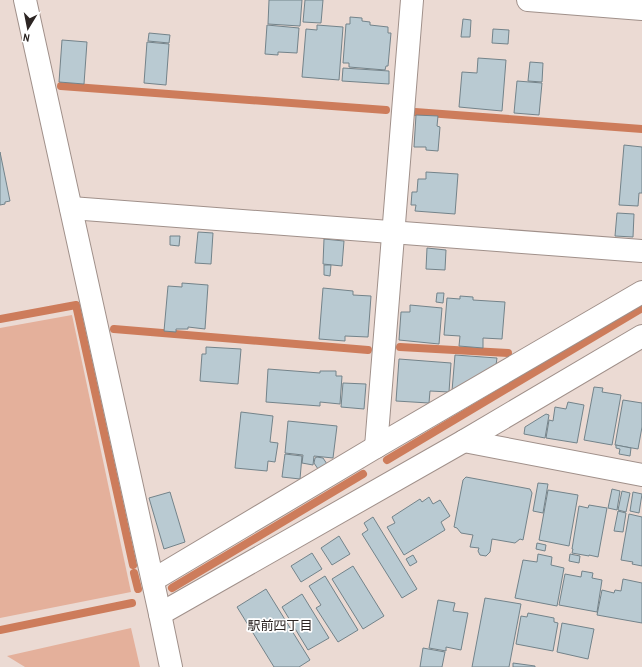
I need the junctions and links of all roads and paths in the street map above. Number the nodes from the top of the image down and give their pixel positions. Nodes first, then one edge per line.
1 (25, 0) edge
2 (412, 0) edge
3 (528, 0) edge
4 (642, 9) edge
5 (71, 208) junction
6 (394, 232) junction
7 (642, 251) edge
8 (642, 292) edge
9 (642, 336) edge
10 (464, 440) junction
11 (376, 447) junction
12 (642, 475) edge
13 (153, 580) junction
14 (160, 614) junction
15 (171, 667) edge

1 - 5 street
2 - 6 street
3 - 4 street
5 - 6 street
5 - 13 street
6 - 7 street
6 - 11 street
8 - 11 street
9 - 10 street
10 - 12 street
10 - 14 street
11 - 13 street
13 - 14 street
14 - 15 street

